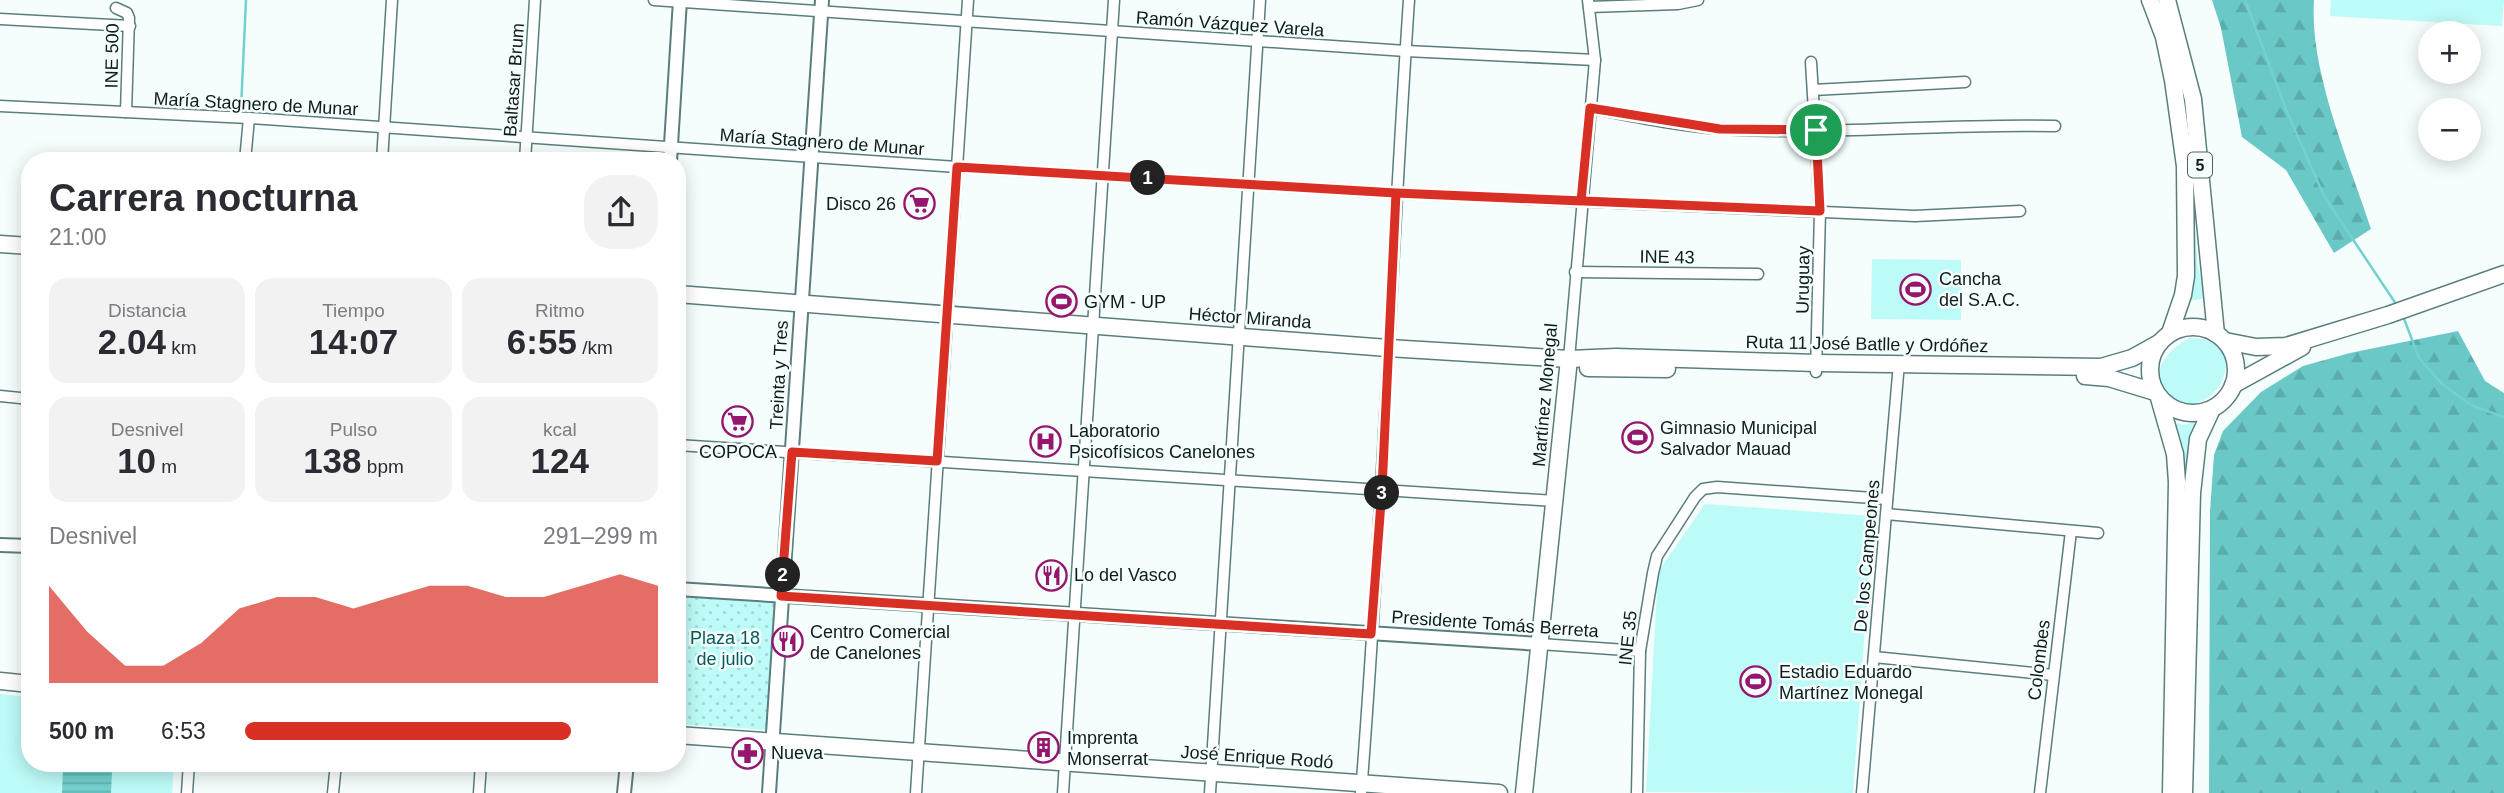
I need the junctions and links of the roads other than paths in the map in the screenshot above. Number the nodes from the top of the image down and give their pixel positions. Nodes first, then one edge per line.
1 (392, 0) edge
2 (535, 0) edge
3 (654, 0) edge
4 (968, 0) edge
5 (1114, 0) edge
6 (1260, 0) edge
7 (1409, 0) edge
8 (1698, 0) edge
9 (2150, 0) edge
10 (2166, 0) edge
11 (680, 1) edge
12 (1589, 4) edge
13 (822, 6) edge
14 (116, 8) dead end
15 (0, 19) edge
16 (966, 21) junction
17 (130, 26) junction
18 (1112, 32) junction
19 (1257, 41) junction
20 (1406, 51) junction
21 (1595, 61) junction
22 (1811, 62) dead end
23 (1965, 82) dead end
24 (1813, 90) junction
25 (0, 106) edge
26 (1590, 108) junction
27 (126, 113) junction
28 (249, 118) junction
29 (2055, 126) dead end
30 (384, 128) junction
31 (1816, 130) junction
32 (526, 138) junction
33 (246, 152) edge
34 (383, 152) edge
35 (525, 152) edge
36 (652, 152) edge
37 (670, 152) edge
38 (686, 154) edge
39 (811, 157) junction
40 (957, 167) junction
41 (1103, 176) junction
42 (1247, 183) junction
43 (1396, 193) junction
44 (1581, 201) junction
45 (1820, 211) junction
46 (2020, 211) dead end
47 (0, 243) edge
48 (21, 245) edge
49 (1575, 272) junction
50 (1758, 274) dead end
51 (2504, 274) edge
52 (686, 295) edge
53 (801, 303) junction
54 (946, 314) junction
55 (1093, 325) junction
56 (2319, 336) junction
57 (1238, 337) junction
58 (2220, 337) junction
59 (2165, 338) junction
60 (1388, 348) junction
61 (1568, 363) junction
62 (1816, 368) junction
63 (1899, 368) junction
64 (2233, 386) junction
65 (2157, 395) junction
66 (0, 397) edge
67 (21, 398) edge
68 (2212, 409) junction
69 (686, 446) edge
70 (792, 452) junction
71 (937, 461) junction
72 (1082, 471) junction
73 (1230, 480) junction
74 (1382, 489) junction
75 (1887, 499) junction
76 (1555, 501) junction
77 (1886, 514) junction
78 (2071, 531) junction
79 (2098, 533) dead end
80 (0, 545) edge
81 (21, 546) edge
82 (686, 590) edge
83 (781, 596) junction
84 (929, 606) junction
85 (1073, 615) junction
86 (1222, 625) junction
87 (1371, 634) junction
88 (1541, 644) junction
89 (1640, 650) junction
90 (1874, 657) junction
91 (2053, 676) junction
92 (0, 681) edge
93 (21, 683) edge
94 (686, 736) edge
95 (773, 742) junction
96 (919, 752) junction
97 (1065, 762) junction
98 (189, 772) edge
99 (335, 772) edge
100 (480, 772) edge
101 (626, 772) edge
102 (1211, 773) junction
103 (1362, 788) edge
104 (187, 793) edge
105 (333, 793) edge
106 (479, 793) edge
107 (624, 793) edge
108 (769, 793) edge
109 (916, 793) edge
110 (1063, 793) edge
111 (1210, 793) edge
112 (1499, 793) edge
113 (1524, 793) edge
114 (1637, 793) edge
115 (1862, 793) edge
116 (2040, 793) edge
117 (2171, 793) edge
118 (2184, 793) edge

1 - 30 street
2 - 32 street, Baltasar Brum
3 - 11 street, Ramón Vázquez Varela
4 - 16 street
5 - 18 street
6 - 19 street
7 - 20 street
8 - 12 street
9 - 59 highway, 5
10 - 58 highway, 5
11 - 13 street, Ramón Vázquez Varela
11 - 37 street
12 - 21 street, Martínez Monegal
13 - 16 street, Ramón Vázquez Varela
13 - 39 street, Treinta y Tres
14 - 17 street, INE 500
15 - 17 street
16 - 18 street, Ramón Vázquez Varela
16 - 40 street
17 - 27 street, INE 500
18 - 19 street, Ramón Vázquez Varela
18 - 41 street
19 - 20 street, Ramón Vázquez Varela
19 - 42 street
20 - 21 street, Ramón Vázquez Varela
20 - 43 street
21 - 26 street, Martínez Monegal
22 - 24 street, Uruguay
23 - 24 street
24 - 31 street, Uruguay
25 - 27 street, María Stagnero de Munar
26 - 31 street
26 - 44 street, Martínez Monegal
27 - 28 street, María Stagnero de Munar
28 - 30 street, María Stagnero de Munar
28 - 33 street
29 - 31 street
30 - 32 street, María Stagnero de Munar
30 - 34 street
31 - 45 street, Uruguay
32 - 35 street, Baltasar Brum
32 - 36 street, María Stagnero de Munar
38 - 39 street, María Stagnero de Munar
39 - 40 street, María Stagnero de Munar
39 - 53 street, Treinta y Tres
40 - 41 street, María Stagnero de Munar
40 - 54 street
41 - 42 street, María Stagnero de Munar
41 - 55 street
42 - 43 street, María Stagnero de Munar
42 - 57 street
43 - 44 street, María Stagnero de Munar
43 - 60 street
44 - 45 street, María Stagnero de Munar
44 - 49 street, Martínez Monegal
45 - 46 street, María Stagnero de Munar
45 - 62 street, Uruguay
47 - 48 highway
49 - 50 street, INE 43
49 - 61 street, Martínez Monegal
51 - 56 highway
52 - 53 highway, Héctor Miranda
53 - 54 highway, Héctor Miranda
53 - 70 street, Treinta y Tres
54 - 55 highway, Héctor Miranda
54 - 71 street
55 - 57 highway, Héctor Miranda
55 - 72 street
56 - 58 highway
56 - 64 highway
57 - 60 highway, Héctor Miranda
57 - 73 street
58 - 59 highway
58 - 64 highway
59 - 63 highway, Ruta 11 José Batlle y Ordóñez
59 - 65 highway
60 - 61 highway, Héctor Miranda
60 - 74 street
61 - 62 highway, Ruta 11 José Batlle y Ordóñez
61 - 76 highway, Martínez Monegal
62 - 63 highway, Ruta 11 José Batlle y Ordóñez
63 - 65 highway, Ruta 11 José Batlle y Ordóñez
63 - 75 street, De los Campeones
64 - 68 highway
65 - 68 highway
65 - 117 highway
66 - 67 street
68 - 118 highway
69 - 70 street
70 - 71 street
70 - 83 street, Treinta y Tres
71 - 72 street
71 - 84 street
72 - 73 street
72 - 85 street
73 - 74 street
73 - 86 street
74 - 76 street
74 - 87 street
75 - 77 street, De los Campeones
75 - 89 street, INE 35
76 - 88 highway, Martínez Monegal
77 - 78 street
77 - 90 street, De los Campeones
78 - 79 street
78 - 91 street, Colombes
80 - 81 street
82 - 83 street, Presidente Tomás Berreta
83 - 84 street, Presidente Tomás Berreta
83 - 95 street, Treinta y Tres
84 - 85 street, Presidente Tomás Berreta
84 - 96 street
85 - 86 street, Presidente Tomás Berreta
85 - 97 street
86 - 87 street, Presidente Tomás Berreta
86 - 102 street
87 - 88 street, Presidente Tomás Berreta
87 - 103 street
88 - 89 street, Presidente Tomás Berreta
88 - 113 highway, Martínez Monegal
89 - 114 street, INE 35
90 - 91 street
90 - 115 street, De los Campeones
91 - 116 street, Colombes
92 - 93 highway
94 - 95 highway, José Enrique Rodó
95 - 96 highway, José Enrique Rodó
95 - 108 street, Treinta y Tres
96 - 97 highway, José Enrique Rodó
96 - 109 street
97 - 102 highway, José Enrique Rodó
97 - 110 street
98 - 104 street
99 - 105 street
100 - 106 street
101 - 107 street
102 - 103 highway, José Enrique Rodó
102 - 111 street
103 - 112 highway, José Enrique Rodó

